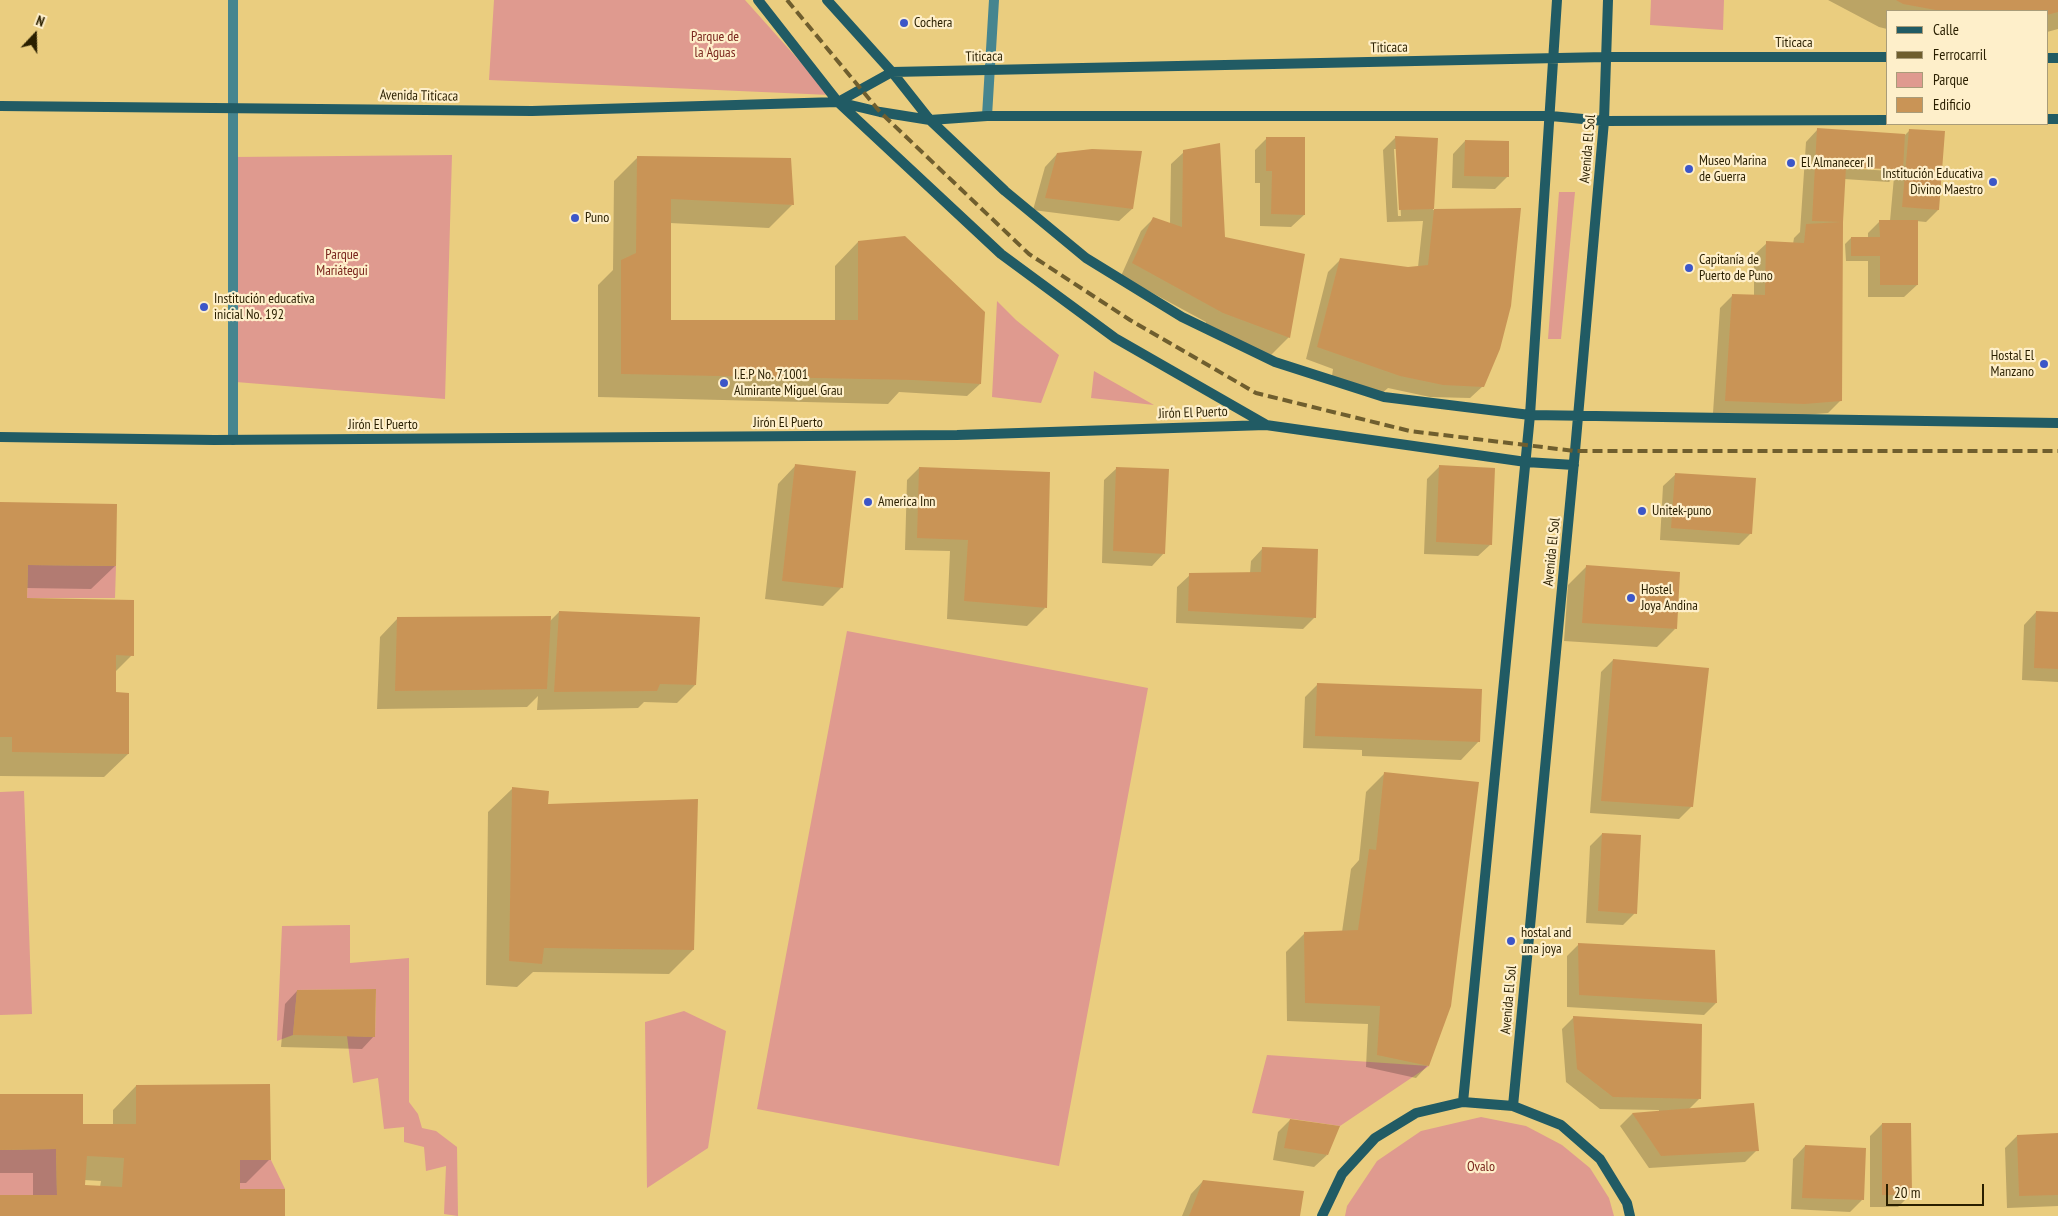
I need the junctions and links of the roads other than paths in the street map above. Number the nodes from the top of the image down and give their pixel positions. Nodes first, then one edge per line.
1 (233, 0) edge
2 (758, 0) edge
3 (828, 0) edge
4 (994, 0) edge
5 (1557, 0) edge
6 (1608, 0) edge
7 (1606, 57) junction
8 (1886, 57) edge
9 (1554, 58) junction
10 (988, 70) junction
11 (892, 72) junction
12 (838, 102) junction
13 (0, 106) edge
14 (232, 108) junction
15 (987, 116) junction
16 (1551, 116) junction
17 (930, 120) junction
18 (1886, 120) edge
19 (1604, 121) junction
20 (1530, 415) junction
21 (1578, 416) junction
22 (2058, 423) edge
23 (1266, 425) junction
24 (0, 437) edge
25 (233, 440) junction
26 (1526, 462) junction
27 (1574, 465) junction
28 (1463, 1102) junction
29 (1513, 1106) junction
30 (1322, 1216) edge
31 (1630, 1216) edge

1 - 14 street
2 - 12 street
3 - 11 street
4 - 10 street
5 - 9 street
6 - 7 street, Avenida El Sol
7 - 8 street, Titicaca
7 - 9 street, Titicaca
7 - 19 street, Avenida El Sol
9 - 10 street, Titicaca
9 - 16 street
10 - 11 street, Titicaca
10 - 15 street
11 - 12 street
11 - 17 street
12 - 14 street, Avenida Titicaca
12 - 17 street
12 - 23 street
13 - 14 street, Avenida Titicaca
14 - 25 street
15 - 16 street
15 - 17 street
16 - 19 street
16 - 20 street
17 - 20 street
18 - 19 street
19 - 21 street, Avenida El Sol
20 - 21 street
20 - 26 street
21 - 22 street
21 - 27 street, Avenida El Sol
23 - 25 street, Jirón El Puerto
23 - 26 street, Jirón El Puerto
24 - 25 street, Jirón El Puerto
26 - 27 street, Jirón El Puerto
26 - 28 street
27 - 29 street, Avenida El Sol
28 - 29 street
28 - 30 street
29 - 31 street

